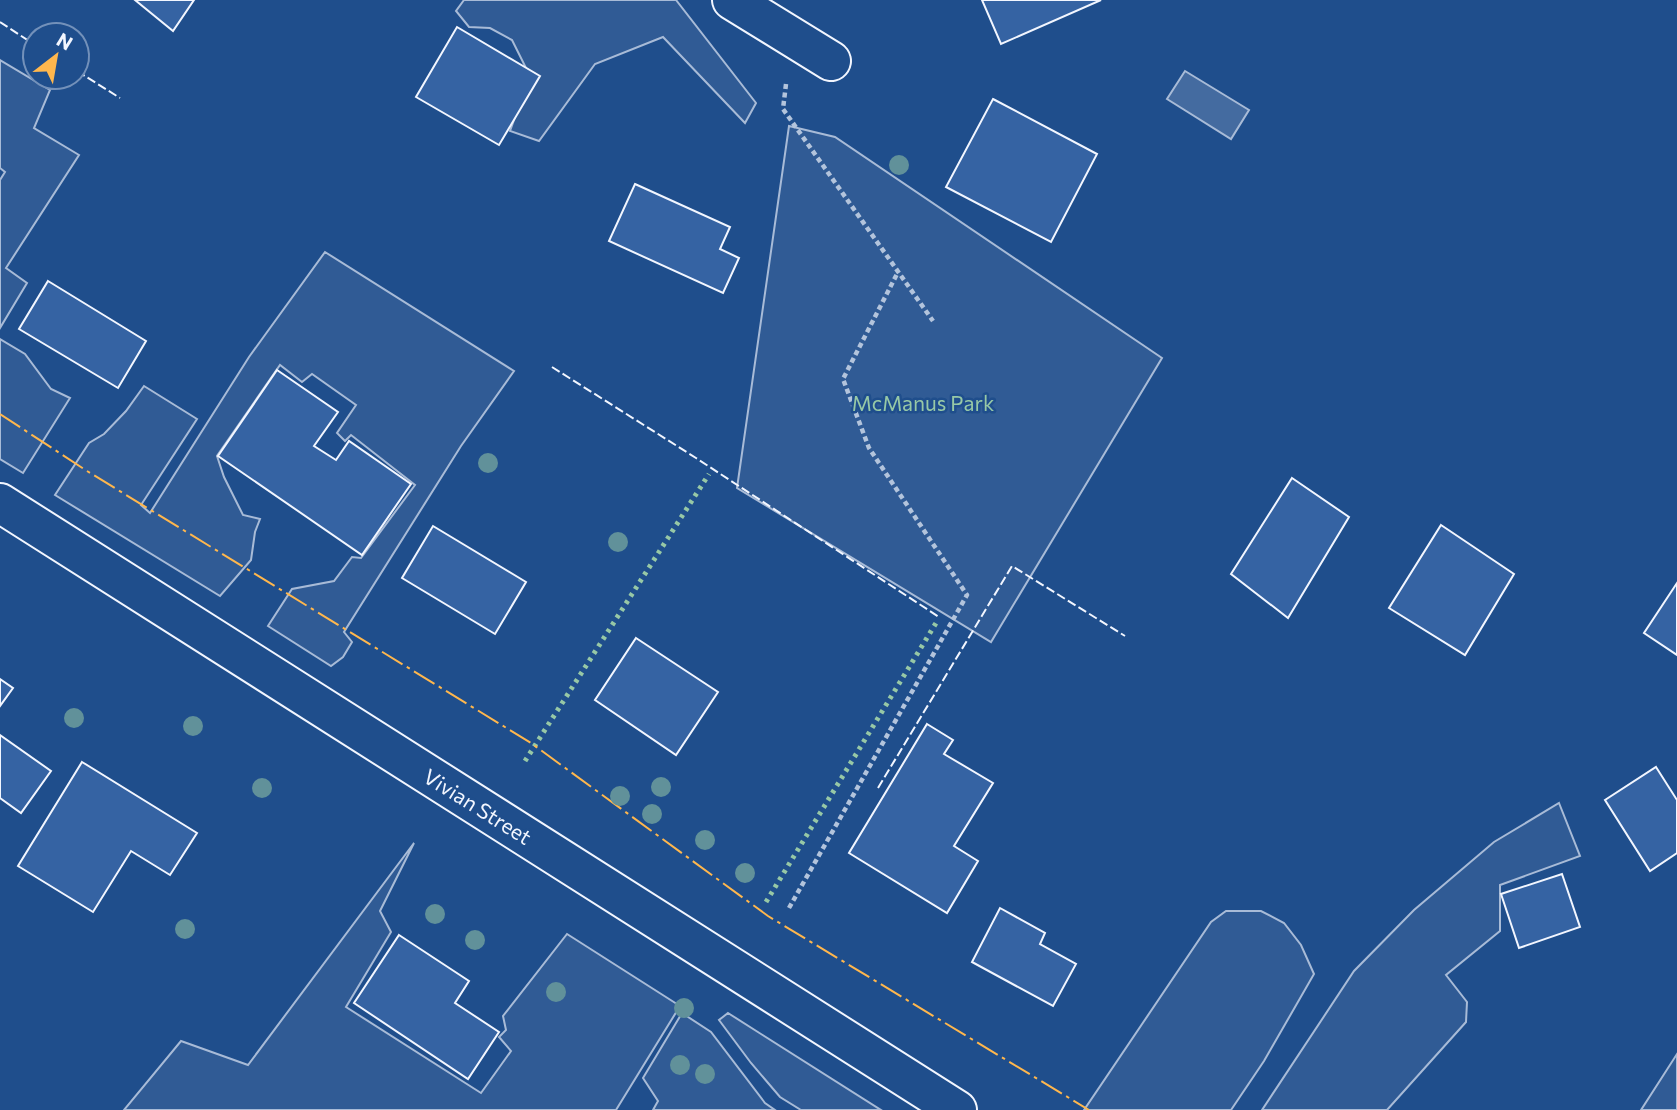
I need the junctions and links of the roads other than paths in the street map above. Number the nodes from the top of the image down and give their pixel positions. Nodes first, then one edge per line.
1 (732, 0) edge
2 (831, 61) dead end
3 (0, 503) edge
4 (957, 1110) edge

1 - 2 main road
3 - 4 main road, Vivian Street

